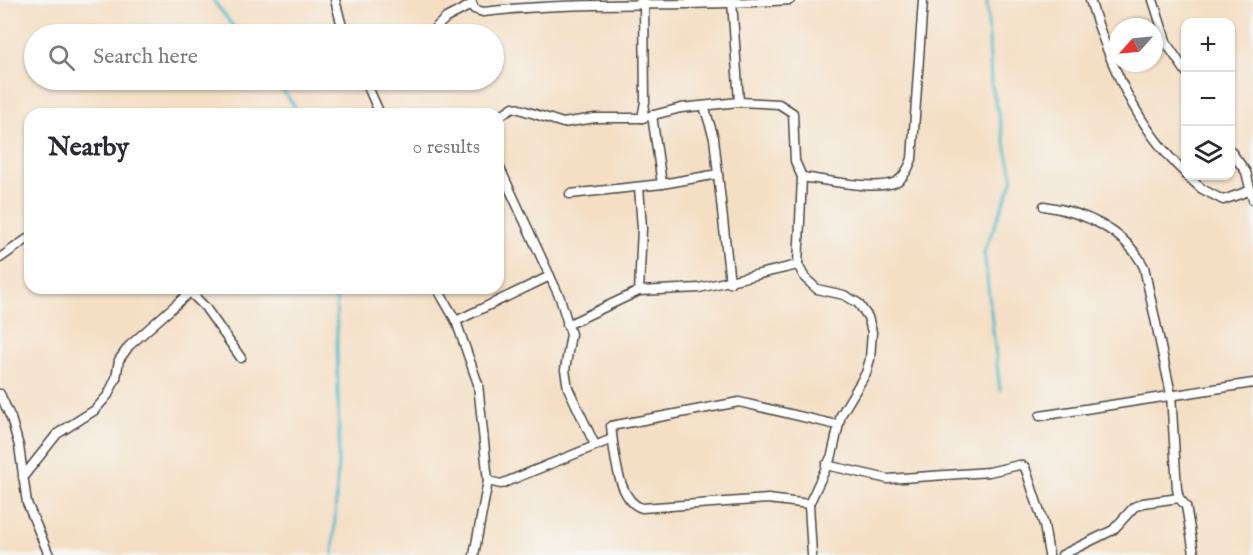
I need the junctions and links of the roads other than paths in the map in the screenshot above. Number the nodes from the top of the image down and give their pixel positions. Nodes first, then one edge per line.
1 (335, 0) edge
2 (790, 0) edge
3 (923, 0) edge
4 (1090, 0) edge
5 (1153, 0) edge
6 (641, 1) edge
7 (471, 2) edge
8 (732, 2) edge
9 (341, 24) edge
10 (440, 24) edge
11 (1181, 66) edge
12 (370, 90) edge
13 (739, 102) junction
14 (704, 106) junction
15 (378, 108) edge
16 (504, 113) edge
17 (652, 115) junction
18 (642, 118) junction
19 (1235, 155) edge
20 (1181, 170) edge
21 (1250, 170) edge
22 (718, 174) junction
23 (504, 177) edge
24 (802, 177) junction
25 (1192, 180) edge
26 (662, 184) junction
27 (639, 187) junction
28 (570, 194) dead end
29 (1251, 195) edge
30 (1044, 206) dead end
31 (24, 241) edge
32 (0, 258) edge
33 (798, 265) junction
34 (550, 276) junction
35 (730, 283) junction
36 (639, 291) junction
37 (185, 294) edge
38 (191, 294) edge
39 (440, 294) edge
40 (456, 321) junction
41 (567, 325) junction
42 (242, 358) dead end
43 (1253, 383) edge
44 (0, 394) edge
45 (1171, 394) junction
46 (1040, 416) dead end
47 (837, 425) junction
48 (612, 439) junction
49 (595, 445) junction
50 (826, 465) junction
51 (23, 477) junction
52 (488, 481) junction
53 (1179, 498) junction
54 (809, 504) junction
55 (1194, 553) dead end
56 (49, 555) edge
57 (474, 555) edge
58 (812, 555) edge
59 (1049, 555) edge
60 (1062, 555) edge

1 - 9 street
2 - 8 street
3 - 24 street
4 - 20 street
5 - 11 street
6 - 7 street
6 - 8 street
6 - 18 street
7 - 10 street
8 - 13 street
12 - 15 street
13 - 14 street
13 - 24 street
14 - 17 street
14 - 22 street
16 - 18 street
17 - 18 street
17 - 26 street
19 - 21 street
21 - 29 street
22 - 26 street
22 - 35 street
23 - 34 street
24 - 33 street
25 - 29 street
26 - 27 street
27 - 28 street
27 - 36 street
30 - 45 street
31 - 32 street
33 - 35 street
33 - 47 street
34 - 40 street
34 - 41 street
35 - 36 street
36 - 41 street
37 - 51 street
38 - 42 street
39 - 40 street
40 - 52 street
41 - 49 street
43 - 45 street
44 - 51 street
45 - 46 street
45 - 53 street
47 - 48 street
47 - 50 street
48 - 49 street
48 - 54 street
49 - 52 street
50 - 54 street
50 - 59 street
51 - 56 street
52 - 57 street
53 - 55 street
53 - 60 street
54 - 58 street

